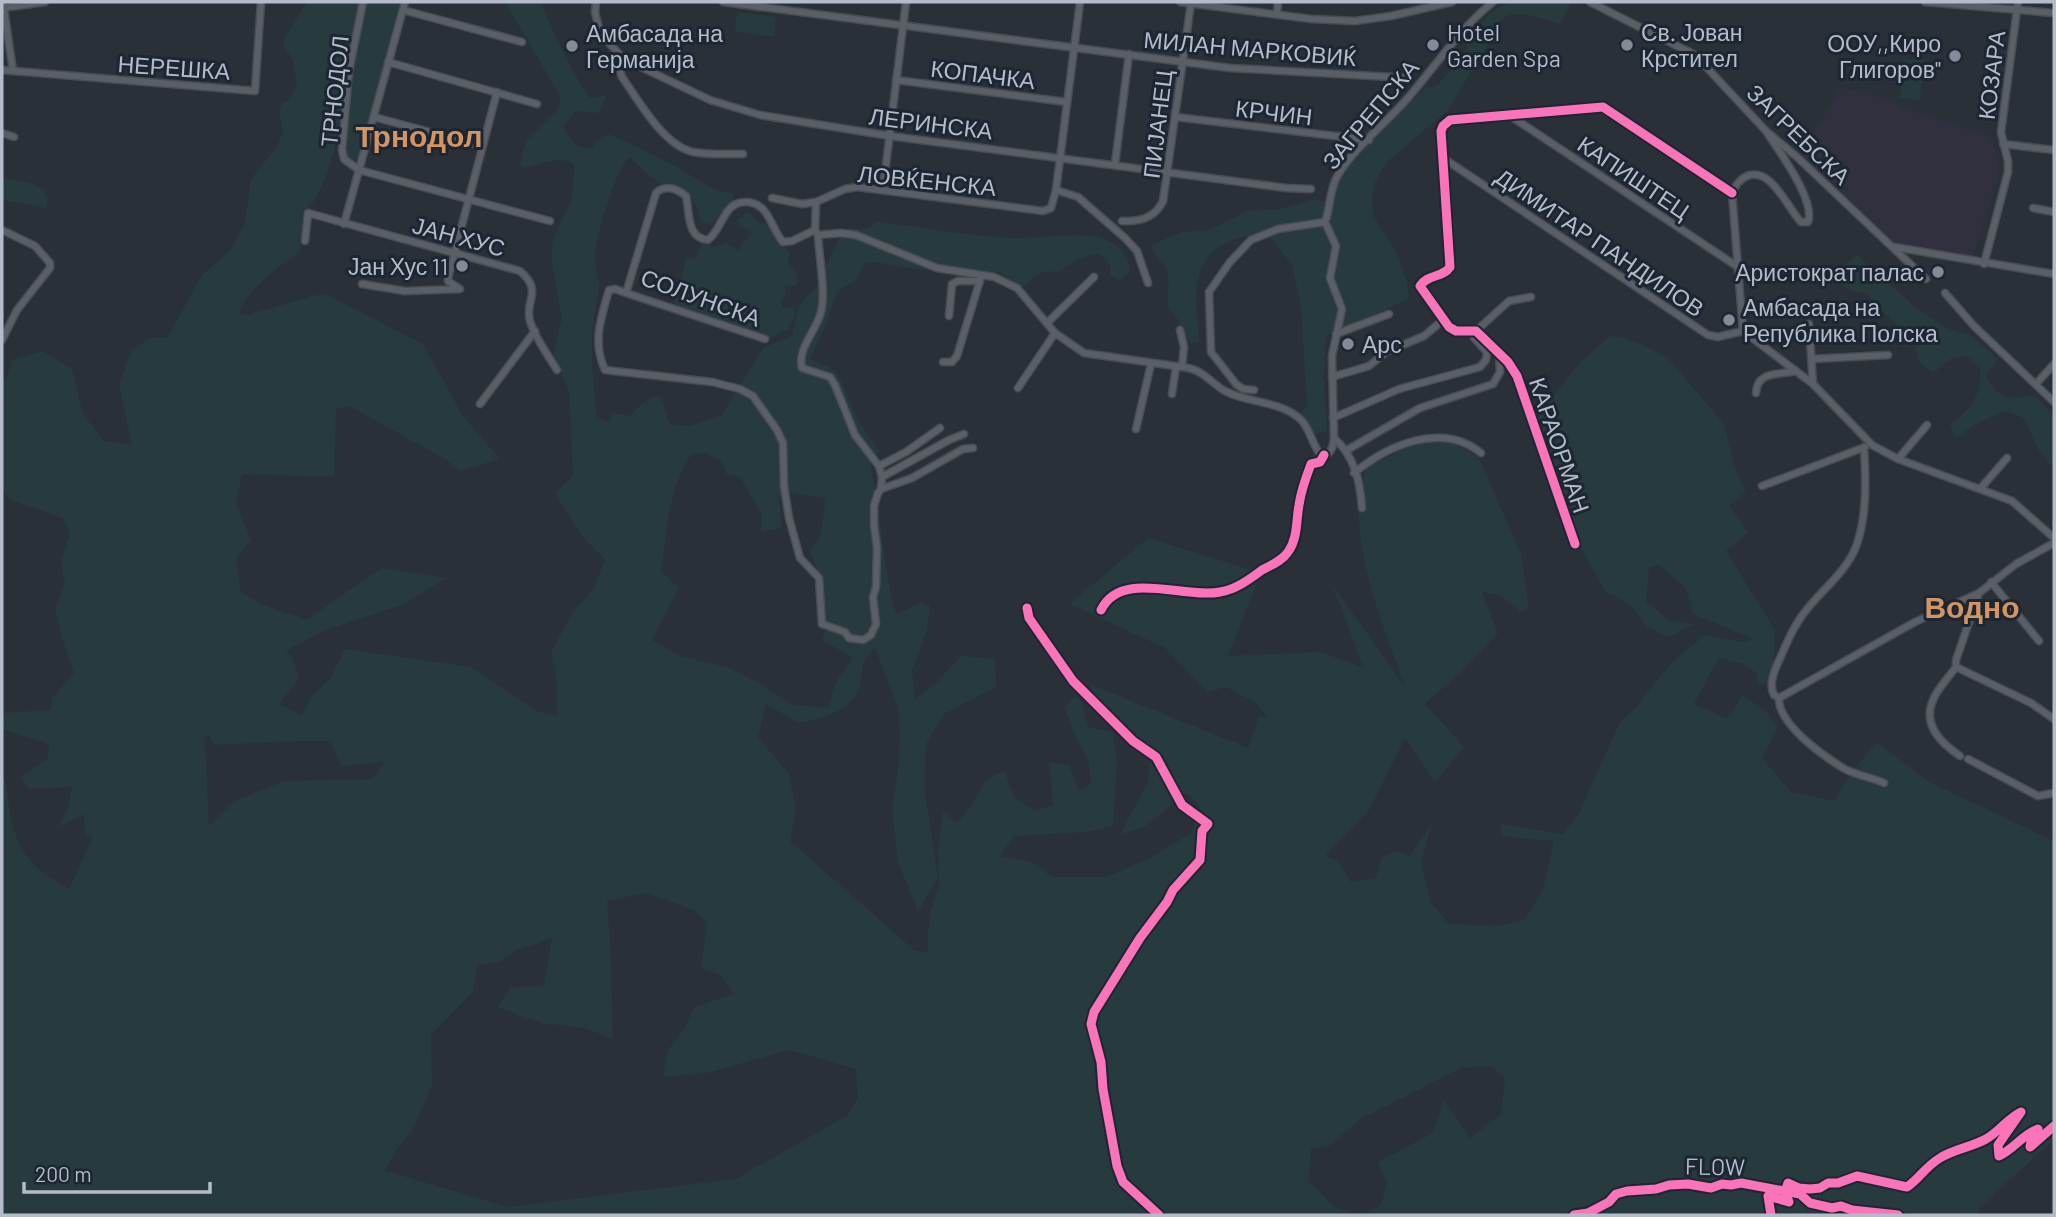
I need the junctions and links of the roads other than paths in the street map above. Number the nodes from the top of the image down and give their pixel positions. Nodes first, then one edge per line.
1 (45, 2) edge
2 (261, 2) edge
3 (363, 2) edge
4 (405, 2) edge
5 (596, 2) edge
6 (723, 2) edge
7 (790, 2) edge
8 (906, 2) edge
9 (1080, 2) edge
10 (1180, 2) edge
11 (1278, 2) edge
12 (1450, 2) edge
13 (1493, 2) edge
14 (1590, 2) edge
15 (1925, 2) edge
16 (2018, 2) edge
17 (1191, 3) edge
18 (1602, 5) edge
19 (3, 6) edge
20 (403, 10) junction
21 (789, 10) junction
22 (2018, 10) junction
23 (2054, 13) edge
24 (1276, 14) junction
25 (903, 25) junction
26 (522, 42) dead end
27 (1074, 48) junction
28 (1129, 54) junction
29 (624, 59) junction
30 (388, 62) junction
31 (1183, 62) junction
32 (2, 70) edge
33 (13, 71) junction
34 (1410, 78) dead end
35 (896, 80) junction
36 (497, 92) junction
37 (1066, 102) junction
38 (537, 104) dead end
39 (1511, 116) junction
40 (374, 117) junction
41 (1176, 117) junction
42 (1766, 131) junction
43 (2, 133) edge
44 (890, 136) junction
45 (14, 137) dead end
46 (1368, 140) junction
47 (2003, 144) junction
48 (482, 146) junction
49 (2054, 150) edge
50 (743, 154) dead end
51 (1060, 157) junction
52 (1443, 158) junction
53 (1115, 164) junction
54 (359, 170) junction
55 (1169, 172) junction
56 (1311, 189) dead end
57 (883, 190) junction
58 (1056, 190) junction
59 (1732, 193) junction
60 (468, 198) junction
61 (772, 198) dead end
62 (812, 203) junction
63 (2033, 208) dead end
64 (2054, 212) edge
65 (550, 221) dead end
66 (1122, 221) dead end
67 (1325, 222) junction
68 (344, 223) junction
69 (2, 230) edge
70 (816, 232) junction
71 (305, 241) dead end
72 (1891, 247) junction
73 (454, 253) junction
74 (1984, 264) junction
75 (1738, 267) junction
76 (2054, 274) edge
77 (1094, 277) dead end
78 (981, 279) junction
79 (1926, 279) dead end
80 (1148, 283) dead end
81 (362, 284) dead end
82 (626, 293) junction
83 (1945, 293) dead end
84 (1531, 297) dead end
85 (1389, 314) dead end
86 (949, 316) dead end
87 (1443, 320) junction
88 (1047, 324) junction
89 (1809, 324) dead end
90 (1180, 330) dead end
91 (535, 331) junction
92 (1476, 331) junction
93 (1743, 331) junction
94 (1055, 333) junction
95 (1335, 334) junction
96 (765, 339) dead end
97 (2, 340) edge
98 (1499, 352) junction
99 (1888, 355) dead end
100 (1812, 359) junction
101 (943, 362) dead end
102 (1151, 364) junction
103 (2054, 364) edge
104 (1179, 367) junction
105 (557, 370) dead end
106 (1796, 372) junction
107 (1332, 377) junction
108 (1813, 384) junction
109 (2036, 384) junction
110 (1018, 388) dead end
111 (1254, 390) dead end
112 (1756, 393) dead end
113 (1172, 394) dead end
114 (2054, 402) edge
115 (480, 404) dead end
116 (1333, 418) junction
117 (1927, 425) dead end
118 (940, 428) dead end
119 (1136, 429) dead end
120 (964, 434) dead end
121 (1334, 438) junction
122 (1868, 446) junction
123 (973, 448) dead end
124 (1346, 450) junction
125 (1481, 453) dead end
126 (2007, 458) dead end
127 (1898, 459) junction
128 (879, 466) junction
129 (1354, 473) junction
130 (882, 477) junction
131 (1762, 486) dead end
132 (881, 489) junction
133 (1980, 489) junction
134 (1362, 508) dead end
135 (2054, 540) edge
136 (1575, 544) dead end
137 (1991, 582) junction
138 (1979, 593) junction
139 (2039, 641) dead end
140 (1956, 667) junction
141 (1779, 698) junction
142 (2054, 719) edge
143 (1960, 756) dead end
144 (1968, 759) dead end
145 (1884, 783) dead end
146 (2054, 793) edge

1 - 19 street
2 - 33 street, НЕРЕШКА
3 - 54 street, ТРНОДОЛ
4 - 20 street, ТРНОДОЛ
5 - 29 street, ЛЕРИНСКА
6 - 21 street, МИЛАН МАРКОВИЌ
7 - 21 street
8 - 25 street
9 - 27 street
10 - 17 street
11 - 24 street
12 - 24 street
13 - 46 street, ЗАГРЕПСКА
14 - 18 street
15 - 22 street
16 - 22 street, КОЗАРА
17 - 24 street
17 - 31 street, ПИЈАНЕЦ
18 - 42 street, ЗАГРЕБСКА
19 - 33 street
20 - 26 street
20 - 30 street, ТРНОДОЛ
21 - 25 street, МИЛАН МАРКОВИЌ
22 - 23 street
22 - 47 street, КОЗАРА
25 - 27 street, МИЛАН МАРКОВИЌ
25 - 35 street
27 - 28 street, МИЛАН МАРКОВИЌ
27 - 37 street
28 - 31 street, МИЛАН МАРКОВИЌ
28 - 53 street, МИЛАН МАРКОВИЌ
29 - 44 street, ЛЕРИНСКА
29 - 50 street
30 - 36 street
30 - 40 street, ТРНОДОЛ
31 - 34 street, МИЛАН МАРКОВИЌ
31 - 41 street, ПИЈАНЕЦ
32 - 33 street, НЕРЕШКА
35 - 37 street, КОПАЧКА
35 - 44 street
36 - 38 street
36 - 48 street
37 - 51 street
39 - 52 street
39 - 59 street
39 - 75 street, КАПИШТЕЦ
40 - 48 street
40 - 54 street, ТРНОДОЛ
41 - 46 street, КРЧИН
41 - 55 street, ПИЈАНЕЦ
42 - 59 street
42 - 72 street, ЗАГРЕБСКА
43 - 45 street
44 - 51 street, ЛЕРИНСКА
44 - 57 street
46 - 67 street, ЗАГРЕПСКА
47 - 49 street, КОЗАРА
47 - 74 street
48 - 60 street
51 - 53 street, ЛЕРИНСКА
51 - 58 street
52 - 87 street
52 - 93 street, ДИМИТАР ПАНДИЛОВ
53 - 55 street, ЛЕРИНСКА
54 - 60 street
54 - 68 street
55 - 56 street, ЛЕРИНСКА
55 - 66 street, ПИЈАНЕЦ
57 - 58 street, ЛОВЌЕНСКА
57 - 62 street, ЛОВЌЕНСКА
58 - 80 street
59 - 75 street
60 - 65 street
60 - 73 street
61 - 62 street
62 - 70 street
63 - 64 street
67 - 95 street
67 - 111 street
68 - 71 street, ЈАН ХУС
68 - 73 street, ЈАН ХУС
69 - 97 street
70 - 78 street
70 - 82 street, СОЛУНСКА
70 - 128 street
72 - 74 street
72 - 79 street, ЗАГРЕБСКА
73 - 81 street
73 - 91 street, ЈАН ХУС
74 - 76 street
75 - 93 street
77 - 88 street
78 - 86 street
78 - 88 street
78 - 101 street
82 - 96 street, СОЛУНСКА
82 - 132 street
83 - 109 street
84 - 92 street
85 - 95 street
87 - 92 street, КАРАОРМАН
87 - 107 street
88 - 94 street
89 - 100 street
90 - 104 street
91 - 105 street, ЈАН ХУС
91 - 115 street
92 - 98 street, КАРАОРМАН
92 - 116 street
93 - 106 street
94 - 102 street
94 - 110 street
95 - 107 street
98 - 124 street
98 - 136 street, КАРАОРМАН
99 - 100 street
100 - 108 street
102 - 104 street
102 - 119 street
103 - 109 street
104 - 113 street
104 - 121 street
106 - 108 street
106 - 112 street
107 - 116 street
108 - 122 street
109 - 114 street
116 - 121 street
117 - 127 street
118 - 128 street
120 - 130 street
121 - 124 street
122 - 127 street
122 - 131 street
122 - 141 street
123 - 132 street
124 - 129 street
125 - 129 street
126 - 133 street
127 - 133 street
128 - 130 street
129 - 134 street
130 - 132 street
133 - 135 street
135 - 137 street
137 - 138 street
137 - 139 street
138 - 140 street
138 - 141 street
140 - 142 street
140 - 143 street
141 - 145 street
144 - 146 street

